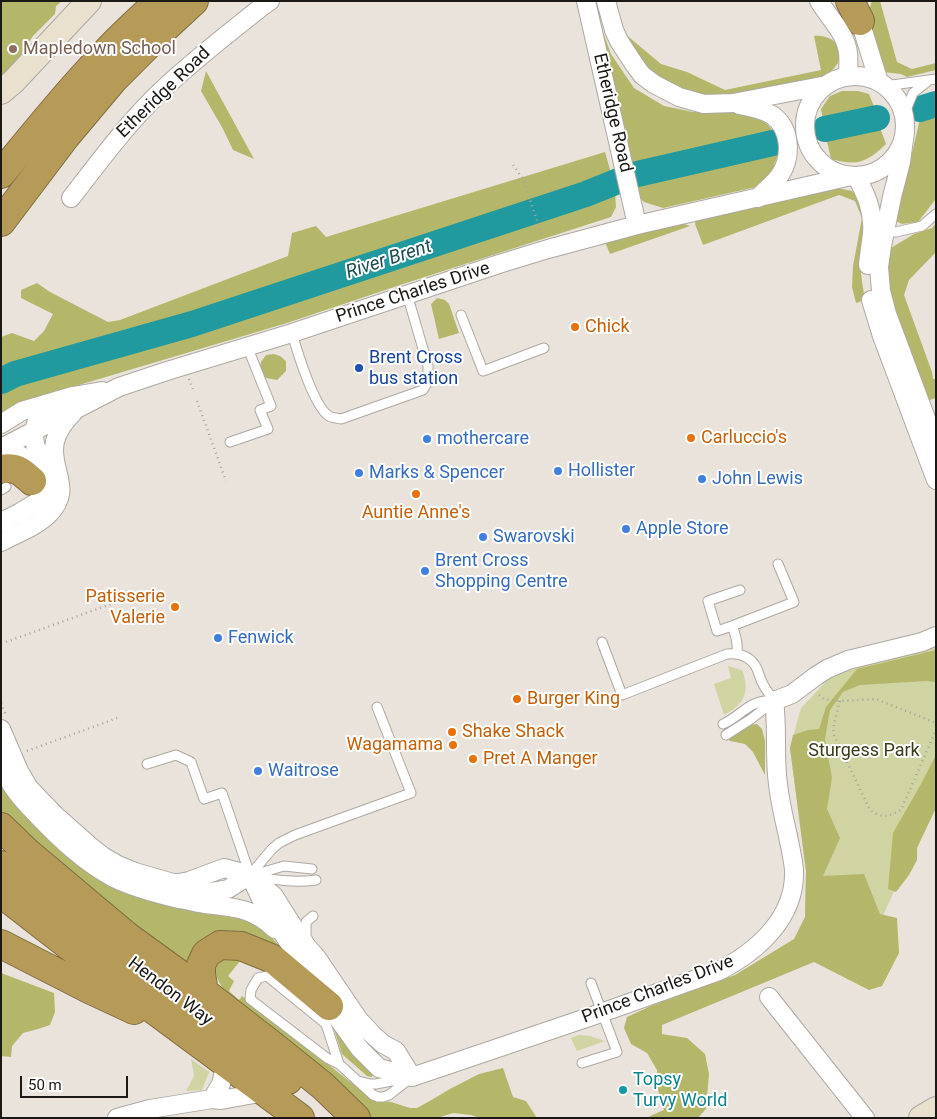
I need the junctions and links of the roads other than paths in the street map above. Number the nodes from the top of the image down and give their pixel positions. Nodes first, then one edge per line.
1 (89, 1) edge
2 (160, 1) edge
3 (194, 1) edge
4 (270, 1) edge
5 (606, 1) edge
6 (819, 1) edge
7 (588, 5) edge
8 (850, 15) edge
9 (848, 77) junction
10 (932, 79) edge
11 (882, 84) junction
12 (827, 85) junction
13 (1, 92) edge
14 (733, 103) junction
15 (760, 109) junction
16 (905, 123) junction
17 (806, 134) junction
18 (1, 174) edge
19 (854, 176) junction
20 (71, 198) dead end
21 (758, 198) junction
22 (936, 214) edge
23 (1, 222) edge
24 (637, 225) junction
25 (879, 231) junction
26 (407, 294) junction
27 (461, 315) dead end
28 (292, 332) junction
29 (247, 346) junction
30 (544, 348) dead end
31 (119, 387) junction
32 (50, 403) junction
33 (75, 410) junction
34 (1, 426) edge
35 (36, 428) junction
36 (230, 442) dead end
37 (936, 445) edge
38 (1, 449) edge
39 (55, 459) junction
40 (936, 480) edge
41 (10, 482) edge
42 (27, 508) junction
43 (1, 522) edge
44 (1, 542) edge
45 (778, 564) dead end
46 (740, 590) dead end
47 (732, 626) junction
48 (936, 636) edge
49 (602, 642) dead end
50 (737, 653) junction
51 (774, 700) junction
52 (377, 707) dead end
53 (722, 724) dead end
54 (5, 725) edge
55 (726, 735) dead end
56 (1, 764) edge
57 (147, 764) dead end
58 (1, 828) edge
59 (85, 850) junction
60 (1, 857) edge
61 (1, 865) edge
62 (312, 869) dead end
63 (250, 876) junction
64 (316, 880) dead end
65 (29, 886) junction
66 (1, 893) edge
67 (178, 898) junction
68 (1, 907) edge
69 (313, 916) dead end
70 (286, 940) junction
71 (1, 944) edge
72 (317, 958) junction
73 (100, 970) junction
74 (591, 983) dead end
75 (204, 992) junction
76 (769, 996) dead end
77 (329, 1006) junction
78 (601, 1013) junction
79 (190, 1036) junction
80 (226, 1063) junction
81 (339, 1064) junction
82 (582, 1064) dead end
83 (412, 1077) junction
84 (358, 1081) junction
85 (265, 1092) junction
86 (212, 1099) junction
87 (936, 1109) edge
88 (118, 1118) edge
89 (300, 1118) edge
90 (340, 1118) edge
91 (356, 1118) edge
92 (865, 1118) edge
93 (921, 1118) edge

1 - 13 street
2 - 18 highway
3 - 23 highway
4 - 20 street, Etheridge Road
5 - 14 street
6 - 8 street
7 - 24 street, Etheridge Road
8 - 9 street
8 - 11 street
9 - 11 street
9 - 12 street
10 - 11 lane
10 - 16 lane
11 - 16 street
12 - 14 street
12 - 17 street
14 - 15 street
15 - 17 street
15 - 21 street
16 - 19 street
16 - 25 street
17 - 19 street
17 - 21 street, Prince Charles Drive
19 - 21 street, Prince Charles Drive
19 - 25 street
21 - 24 street, Prince Charles Drive
22 - 25 lane
24 - 26 street, Prince Charles Drive
25 - 37 street
25 - 40 street
26 - 28 street, Prince Charles Drive
26 - 28 lane
27 - 30 lane
28 - 29 street, Prince Charles Drive
29 - 31 street, Prince Charles Drive
29 - 36 lane
31 - 32 street
31 - 33 street, Prince Charles Drive
32 - 34 street
32 - 35 street
33 - 35 street, Prince Charles Drive
33 - 39 street, Prince Charles Drive
34 - 35 street
35 - 38 street, Prince Charles Drive
35 - 39 street
35 - 42 street
38 - 41 street
39 - 44 street, Prince Charles Drive
41 - 42 street
42 - 43 street
45 - 47 lane
46 - 47 lane
47 - 50 lane
48 - 51 street
49 - 50 lane
50 - 51 lane
51 - 53 lane
51 - 55 lane
51 - 78 street, Prince Charles Drive
52 - 63 lane
54 - 59 street
56 - 59 street
57 - 63 lane
58 - 75 highway
59 - 63 street
59 - 67 street
60 - 65 highway
61 - 65 highway, Hendon Way
62 - 63 lane
63 - 64 lane
63 - 67 street
63 - 70 street
63 - 72 street
65 - 90 highway, Hendon Way
66 - 73 highway, Hendon Way
67 - 70 street
68 - 73 highway
69 - 72 lane
70 - 77 street
71 - 79 highway
72 - 83 street
73 - 79 highway, Hendon Way
74 - 78 lane
75 - 77 highway
75 - 91 highway
76 - 92 street
77 - 83 street
78 - 82 lane
78 - 83 street, Prince Charles Drive
79 - 80 highway, Hendon Way
80 - 85 highway, Hendon Way
80 - 86 street
81 - 81 lane
81 - 84 lane
83 - 84 lane
83 - 84 lane
85 - 86 street
85 - 89 highway, Hendon Way
86 - 88 street
87 - 93 street

